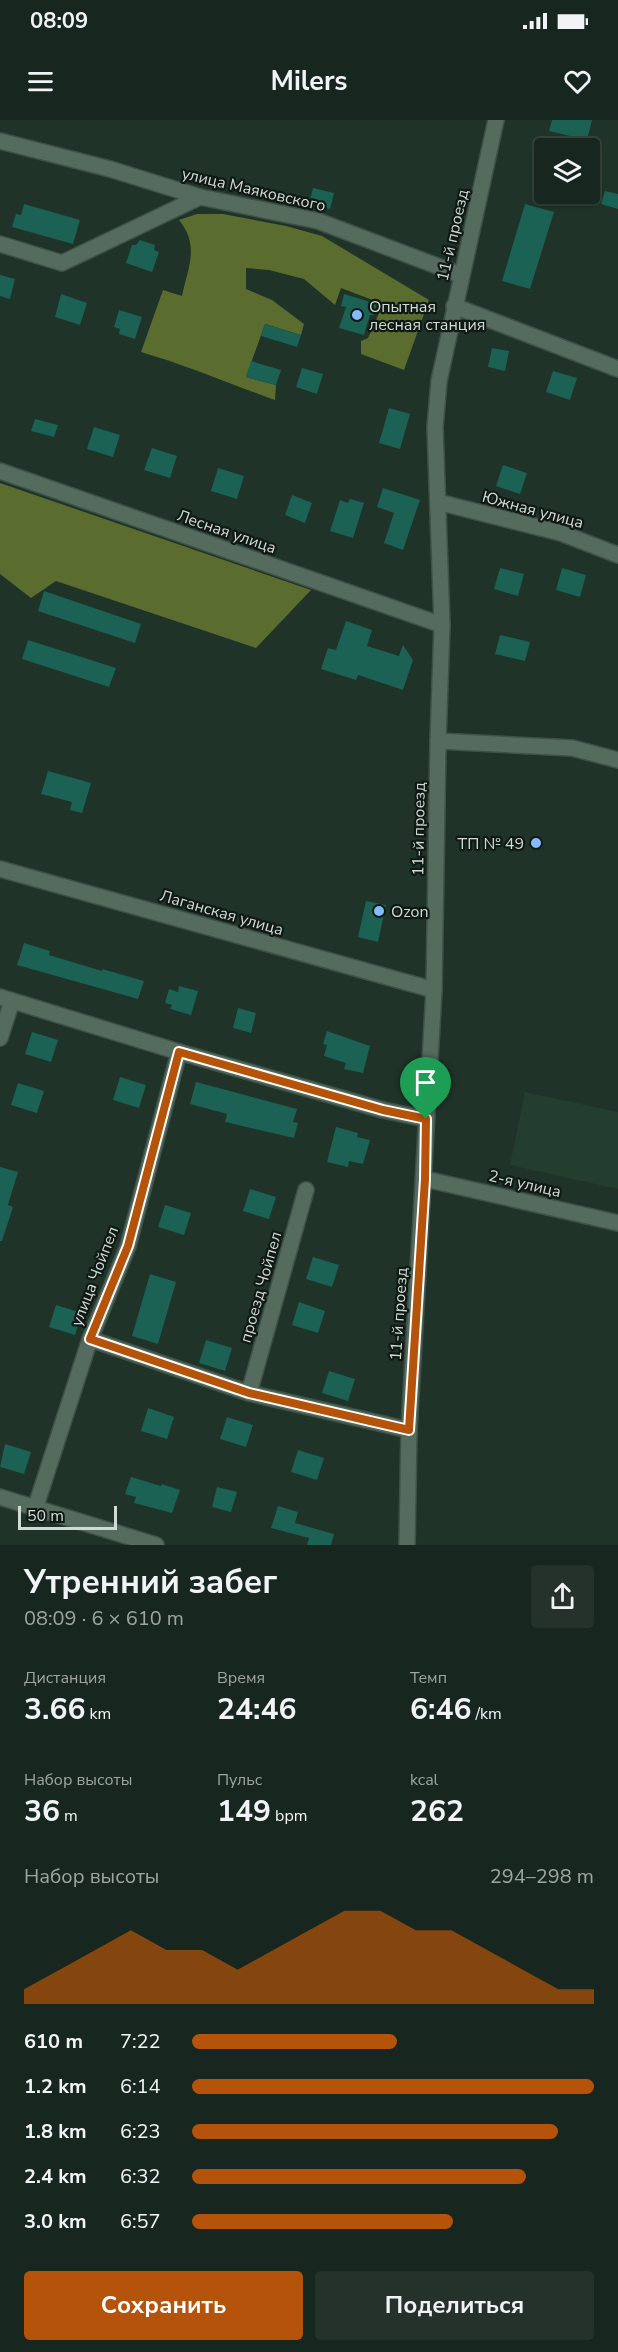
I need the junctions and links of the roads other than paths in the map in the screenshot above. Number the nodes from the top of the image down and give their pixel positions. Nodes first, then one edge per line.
1 (496, 120) edge
2 (0, 141) edge
3 (200, 197) junction
4 (0, 244) edge
5 (461, 275) junction
6 (454, 306) junction
7 (618, 369) edge
8 (0, 471) edge
9 (438, 502) junction
10 (618, 555) edge
11 (442, 625) junction
12 (438, 741) junction
13 (618, 760) edge
14 (0, 869) edge
15 (434, 990) junction
16 (6, 999) edge
17 (0, 1038) edge
18 (179, 1052) junction
19 (426, 1119) junction
20 (425, 1179) junction
21 (306, 1190) dead end
22 (618, 1223) edge
23 (90, 1339) junction
24 (249, 1393) junction
25 (409, 1430) junction
26 (0, 1497) edge
27 (35, 1509) junction
28 (156, 1545) edge
29 (407, 1545) edge

1 - 5 street, 11-й проезд
2 - 3 street, улица Маяковского
3 - 4 street
3 - 5 street, улица Маяковского
5 - 6 street, 11-й проезд
6 - 7 street
6 - 9 street, 11-й проезд
8 - 11 street, Лесная улица
9 - 10 street, Южная улица
9 - 11 street, 11-й проезд
11 - 12 street, 11-й проезд
12 - 13 street
12 - 15 street, 11-й проезд
14 - 15 street, Лаганская улица
15 - 19 street, 11-й проезд
16 - 17 street
16 - 18 street
18 - 19 street
18 - 23 street, улица Чойпел
19 - 20 street, 11-й проезд
20 - 22 street, 2-я улица
20 - 25 street, 11-й проезд
21 - 24 street, проезд Чойпел
23 - 24 street
23 - 27 street, улица Чойпел
24 - 25 street
25 - 29 street, 11-й проезд
26 - 27 street
27 - 28 street

